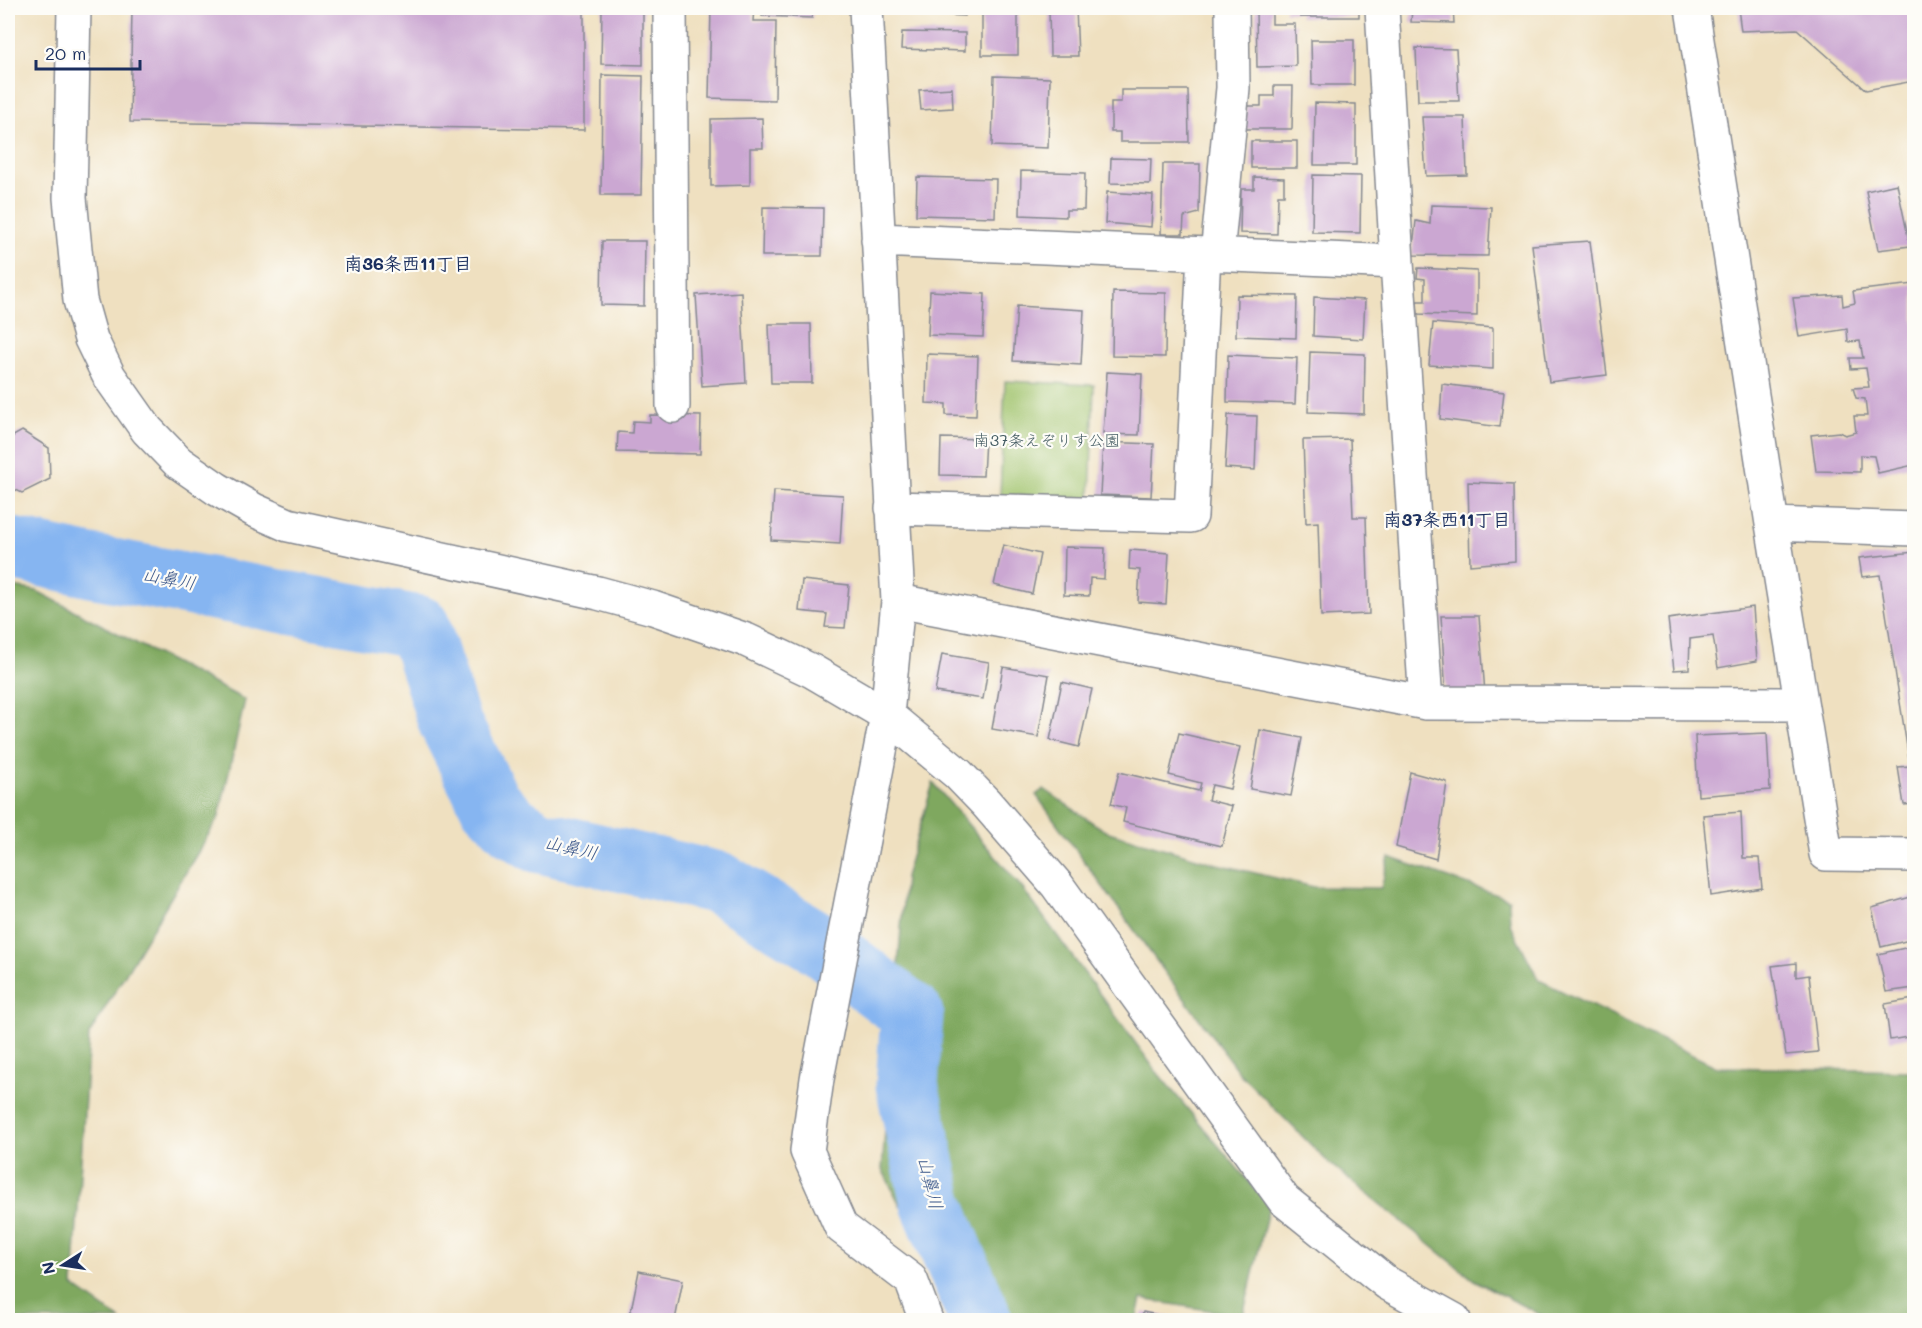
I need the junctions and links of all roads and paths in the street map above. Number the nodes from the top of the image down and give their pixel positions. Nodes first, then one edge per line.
1 (74, 8) edge
2 (670, 8) edge
3 (866, 8) edge
4 (1232, 8) edge
5 (1382, 8) edge
6 (1692, 8) edge
7 (878, 240) junction
8 (1211, 255) junction
9 (1397, 262) junction
10 (673, 406) dead end
11 (892, 508) junction
12 (1772, 524) junction
13 (1914, 529) edge
14 (898, 601) junction
15 (1426, 703) junction
16 (1801, 704) junction
17 (887, 715) junction
18 (1914, 855) edge
19 (926, 1320) edge
20 (1454, 1320) edge

1 - 17 street
2 - 10 street
3 - 7 street
4 - 8 street
5 - 9 street
6 - 12 street
7 - 8 street
7 - 11 street
8 - 9 street
8 - 11 street
9 - 15 street
11 - 14 street
12 - 13 street
12 - 16 street
14 - 15 street
14 - 17 street
15 - 16 street
16 - 18 street
17 - 19 street
17 - 20 street

